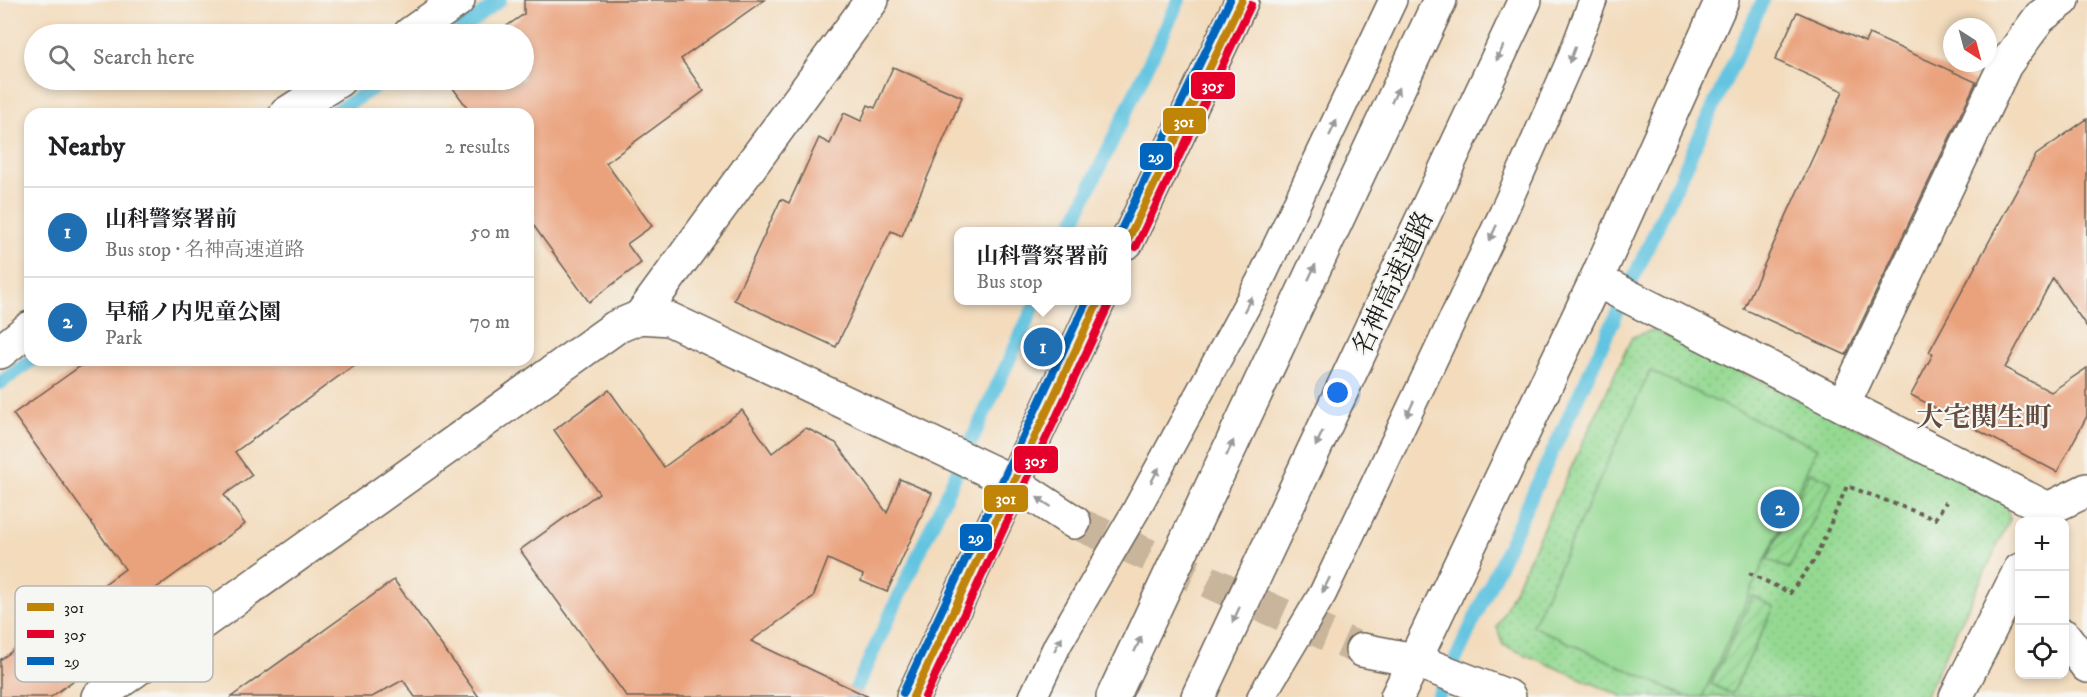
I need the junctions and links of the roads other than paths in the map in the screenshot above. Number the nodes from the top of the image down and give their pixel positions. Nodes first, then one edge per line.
1 (458, 0) edge
2 (872, 0) edge
3 (1242, 0) edge
4 (1393, 0) edge
5 (1440, 0) edge
6 (1525, 0) edge
7 (1593, 0) edge
8 (1722, 0) edge
9 (2063, 0) edge
10 (425, 24) edge
11 (323, 90) edge
12 (295, 108) edge
13 (1131, 234) edge
14 (1596, 280) junction
15 (1097, 305) edge
16 (640, 317) junction
17 (24, 333) edge
18 (0, 352) edge
19 (1843, 405) junction
20 (1013, 482) junction
21 (2087, 490) edge
22 (2045, 515) edge
23 (1074, 522) tunnel mouth
24 (2015, 587) edge
25 (213, 622) edge
26 (2069, 643) edge
27 (1362, 650) tunnel mouth
28 (1414, 660) junction
29 (2087, 666) edge
30 (131, 682) edge
31 (117, 692) edge
32 (913, 697) edge
33 (1033, 697) edge
34 (1113, 697) edge
35 (1198, 697) edge
36 (1261, 697) edge
37 (1397, 697) edge
38 (1509, 697) edge
39 (1956, 697) edge

1 - 10 main road
2 - 16 main road
3 - 13 main road
33 -> 4 lane
34 -> 5 main road
6 -> 35 main road, 名神高速道路
7 -> 36 lane
8 - 14 main road
9 - 19 main road
11 - 12 main road
14 - 19 main road
14 - 28 main road
15 - 20 main road
16 - 20 main road
16 - 25 main road
17 - 18 main road
19 - 22 main road
23 -> 20 main road
20 - 32 main road
21 - 22 main road
24 - 39 main road
26 - 29 main road
27 - 28 main road
28 - 37 main road
28 - 38 main road
30 - 31 main road

